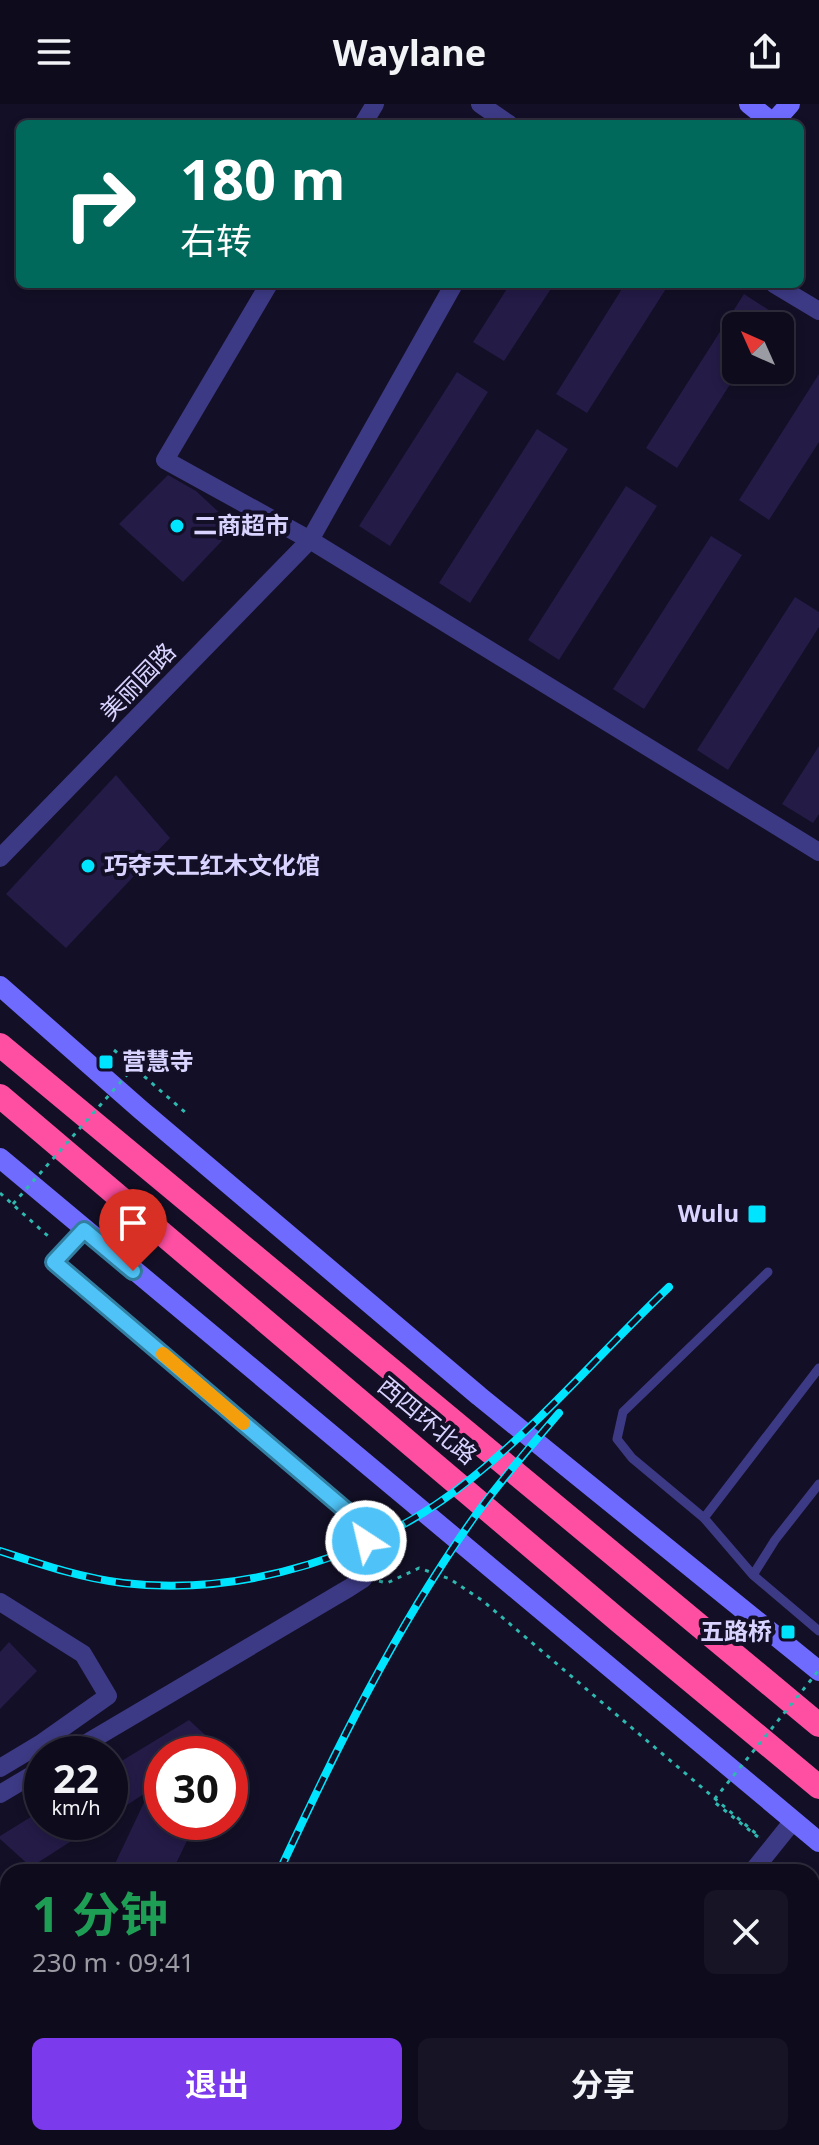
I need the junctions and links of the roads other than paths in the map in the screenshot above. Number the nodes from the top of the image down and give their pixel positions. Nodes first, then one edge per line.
1 (480, 104) edge
2 (749, 104) edge
3 (790, 104) edge
4 (503, 120) edge
5 (769, 120) edge
6 (776, 120) edge
7 (267, 288) edge
8 (452, 288) edge
9 (781, 288) edge
10 (819, 311) edge
11 (310, 540) junction
12 (819, 852) edge
13 (0, 858) edge
14 (0, 986) edge
15 (0, 1045) edge
16 (0, 1096) edge
17 (0, 1158) edge
18 (84, 1230) junction
19 (768, 1272) dead end
20 (819, 1368) edge
21 (819, 1484) edge
22 (704, 1518) junction
23 (753, 1575) junction
24 (0, 1602) edge
25 (819, 1631) edge
26 (819, 1670) edge
27 (819, 1725) edge
28 (98, 1736) edge
29 (0, 1768) edge
30 (24, 1780) edge
31 (819, 1787) edge
32 (0, 1794) edge
33 (793, 1821) junction
34 (819, 1842) edge
35 (756, 1864) edge

1 - 4 street
2 - 5 street
3 - 6 street
7 - 11 street
8 - 11 street, 美丽园路
9 - 10 street
11 - 12 street
11 - 13 street, 美丽园路
14 - 26 street
15 - 27 highway, 西四环北路
16 - 31 highway, 西四环北路
17 - 18 street
18 - 28 street
18 - 33 street
19 - 22 lane
20 - 22 lane
21 - 23 lane
22 - 23 lane
23 - 25 lane
24 - 29 street
30 - 32 street
33 - 34 street
33 - 35 street

